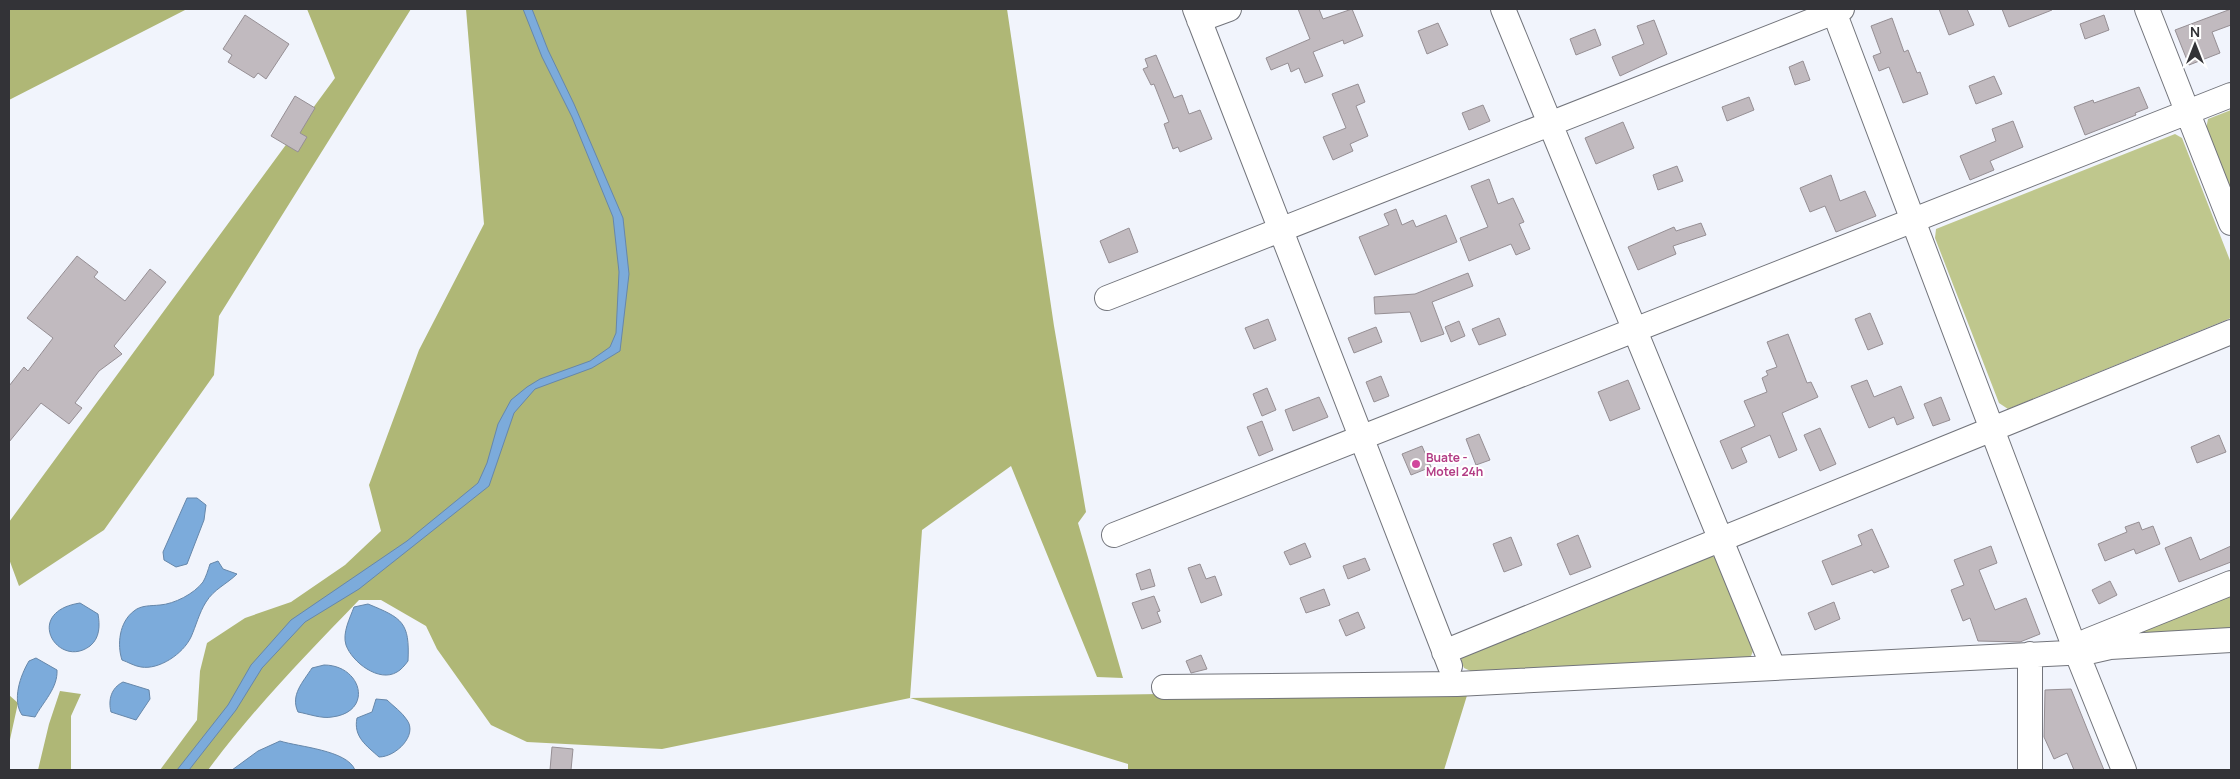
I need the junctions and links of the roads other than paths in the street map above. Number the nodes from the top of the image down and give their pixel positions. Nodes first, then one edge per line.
1 (1229, 9) edge
2 (1503, 9) edge
3 (2146, 9) edge
4 (1836, 10) edge
5 (1197, 15) edge
6 (2231, 95) edge
7 (2188, 113) junction
8 (1550, 124) junction
9 (1913, 221) junction
10 (2231, 223) edge
11 (1281, 230) junction
12 (1107, 298) dead end
13 (1635, 330) junction
14 (2231, 332) edge
15 (1992, 430) junction
16 (1361, 438) junction
17 (1114, 535) dead end
18 (1720, 540) junction
19 (2231, 583) edge
20 (2231, 640) edge
21 (2231, 648) edge
22 (2079, 650) junction
23 (1444, 652) junction
24 (2030, 654) junction
25 (1773, 668) junction
26 (1457, 684) junction
27 (1164, 687) dead end
28 (2030, 770) edge
29 (2124, 770) edge

1 - 5 street
2 - 8 street
3 - 7 street
4 - 8 street
4 - 9 street
5 - 11 street
6 - 7 street
7 - 9 street
7 - 10 street
8 - 11 street
8 - 13 street
9 - 13 street
9 - 15 street
11 - 12 street
11 - 16 street
13 - 16 street
13 - 18 street
14 - 15 street
15 - 18 street
15 - 22 street
16 - 17 street
16 - 23 street
18 - 23 street
18 - 25 street
19 - 22 street
20 - 22 street
21 - 22 street
22 - 24 street
22 - 29 street
23 - 26 street
24 - 25 street
24 - 28 street
25 - 26 street
26 - 27 street

